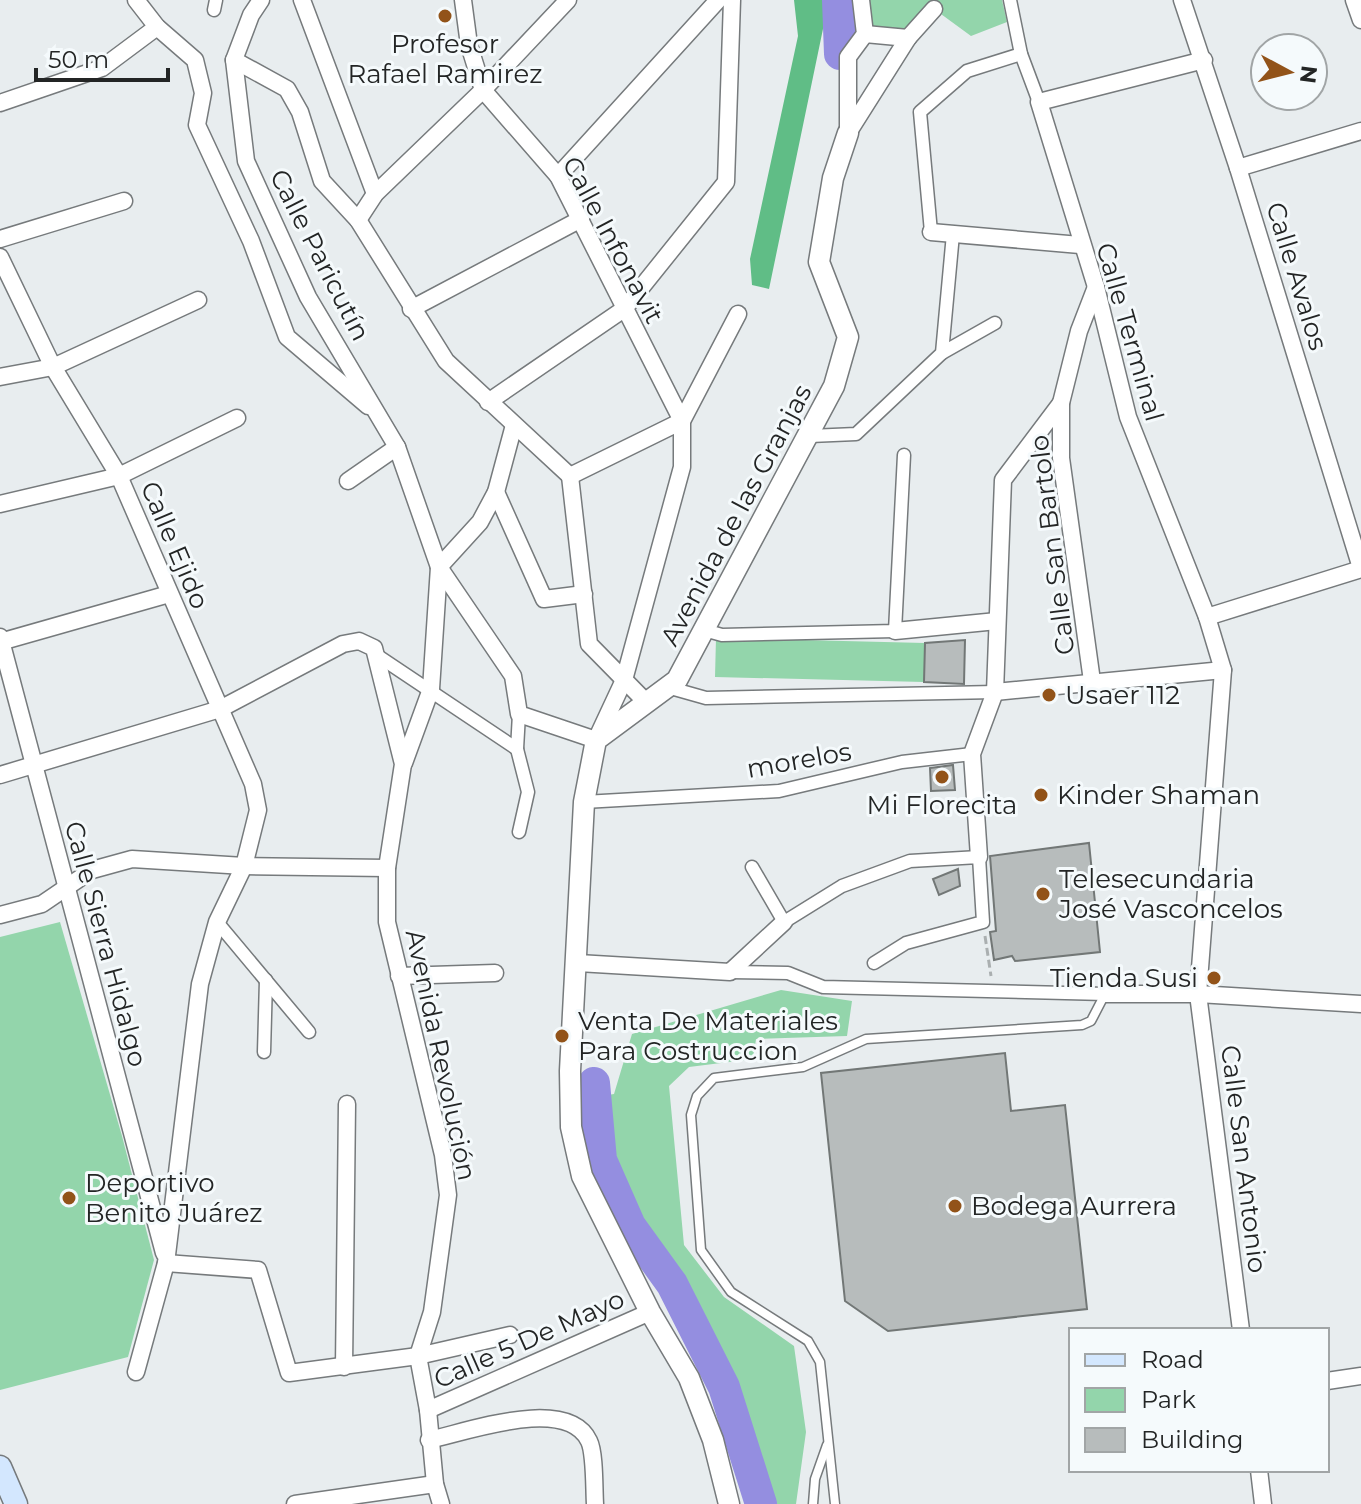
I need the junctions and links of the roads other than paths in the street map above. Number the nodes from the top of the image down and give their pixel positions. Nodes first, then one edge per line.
1 (136, 0) edge
2 (261, 0) edge
3 (302, 0) edge
4 (463, 0) edge
5 (568, 0) edge
6 (718, 0) edge
7 (732, 0) edge
8 (861, 0) edge
9 (1010, 0) edge
10 (1182, 0) edge
11 (1354, 0) edge
12 (938, 4) edge
13 (1361, 20) edge
14 (157, 27) junction
15 (865, 34) junction
16 (908, 38) junction
17 (1021, 54) junction
18 (234, 60) junction
19 (1204, 60) junction
20 (483, 90) junction
21 (1039, 102) junction
22 (0, 103) edge
23 (1361, 131) edge
24 (848, 133) junction
25 (1238, 168) junction
26 (558, 176) junction
27 (375, 194) junction
28 (124, 201) dead end
29 (581, 219) junction
30 (358, 220) junction
31 (931, 232) joint
32 (953, 234) junction
33 (0, 239) edge
34 (1080, 245) junction
35 (0, 257) edge
36 (1096, 287) junction
37 (198, 300) dead end
38 (411, 309) junction
39 (624, 309) junction
40 (738, 314) dead end
41 (995, 323) dead end
42 (942, 353) junction
43 (53, 367) junction
44 (0, 377) edge
45 (488, 402) junction
46 (1061, 403) junction
47 (378, 414) junction
48 (237, 418) dead end
49 (682, 421) junction
50 (514, 425) junction
51 (810, 436) junction
52 (397, 447) junction
53 (904, 455) dead end
54 (119, 476) junction
55 (570, 476) junction
56 (348, 481) dead end
57 (496, 492) junction
58 (0, 504) edge
59 (439, 567) junction
60 (1361, 568) edge
61 (169, 594) junction
62 (584, 594) junction
63 (1207, 617) junction
64 (997, 621) junction
65 (704, 630) junction
66 (895, 631) junction
67 (0, 641) edge
68 (378, 656) junction
69 (1223, 670) junction
70 (624, 680) junction
71 (1092, 681) junction
72 (667, 687) junction
73 (431, 689) junction
74 (995, 692) junction
75 (646, 702) junction
76 (220, 709) junction
77 (519, 714) junction
78 (596, 740) junction
79 (517, 749) junction
80 (972, 754) junction
81 (403, 764) junction
82 (34, 765) junction
83 (0, 775) edge
84 (584, 802) junction
85 (519, 832) dead end
86 (979, 857) junction
87 (244, 866) junction
88 (752, 867) dead end
89 (387, 868) junction
90 (66, 886) junction
91 (0, 915) edge
92 (217, 922) junction
93 (784, 922) junction
94 (578, 963) junction
95 (874, 963) dead end
96 (730, 972) junction
97 (495, 973) dead end
98 (399, 976) junction
99 (266, 980) junction
100 (1105, 994) junction
101 (1198, 994) junction
102 (1361, 1004) edge
103 (309, 1032) dead end
104 (264, 1052) dead end
105 (347, 1104) dead end
106 (166, 1263) junction
107 (650, 1312) junction
108 (1241, 1328) edge
109 (510, 1335) dead end
110 (418, 1356) junction
111 (344, 1367) junction
112 (136, 1372) dead end
113 (1361, 1376) edge
114 (1329, 1381) edge
115 (428, 1410) junction
116 (429, 1440) junction
117 (827, 1444) junction
118 (0, 1467) edge
119 (1259, 1472) edge
120 (435, 1484) junction
121 (16, 1504) edge
122 (295, 1504) edge
123 (441, 1504) edge
124 (595, 1504) edge
125 (729, 1504) edge
126 (813, 1504) edge
127 (835, 1504) edge
128 (1263, 1504) edge

1 - 14 street
2 - 18 street, Calle Paricutín
3 - 27 street
4 - 20 street, Calle Infonavit
5 - 20 street
6 - 26 street
7 - 39 street
8 - 15 street
9 - 17 street
10 - 19 street, Calle Avalos
11 - 13 street
12 - 16 street
14 - 22 street
14 - 47 street
15 - 16 street
15 - 24 street, Avenida de las Granjas
16 - 24 street
17 - 21 street, Calle Terminal
17 - 31 street
18 - 30 street
18 - 47 street, Calle Paricutín
19 - 21 street
19 - 25 street, Calle Avalos
20 - 26 street, Calle Infonavit
20 - 27 street
21 - 34 street, Calle Terminal
23 - 25 street
24 - 51 street, Avenida de las Granjas
25 - 60 street, Calle Avalos
26 - 29 street, Calle Infonavit
27 - 30 street
28 - 33 street
29 - 38 street
29 - 39 street, Calle Infonavit
30 - 38 street
31 - 32 street
32 - 34 street
32 - 42 street
34 - 36 street, Calle Terminal
35 - 43 street, Calle Ejido
36 - 46 street
36 - 63 street, Calle Terminal
37 - 43 street
38 - 45 street
39 - 45 street
39 - 49 street, Calle Infonavit
40 - 49 street
41 - 42 street
42 - 51 street
43 - 44 street
43 - 54 street, Calle Ejido
45 - 50 street
46 - 64 street
46 - 71 street, Calle San Bartolo
47 - 52 street, Calle Paricutín
48 - 54 street
49 - 55 street
49 - 70 street, Avenida de las Granjas
50 - 55 street
50 - 57 street
51 - 65 street, Avenida de las Granjas
52 - 56 street
52 - 59 street, Calle Paricutín
53 - 66 street
54 - 58 street
54 - 61 street, Calle Ejido
55 - 62 street
57 - 59 street
57 - 62 street
59 - 73 street
59 - 77 street
60 - 63 street
61 - 67 street
61 - 76 street, Calle Ejido
62 - 70 street
63 - 69 street, Calle Terminal
64 - 66 street
64 - 74 street
65 - 66 street
65 - 72 street, Avenida de las Granjas
67 - 82 street, Calle Sierra Hidalgo
68 - 73 street
68 - 76 street
68 - 81 street, Avenida Revolución
69 - 71 street
69 - 101 street, Calle San Antonio
70 - 75 street
70 - 78 street, Avenida de las Granjas
71 - 74 street
72 - 74 street
72 - 75 street, Avenida de las Granjas
73 - 79 street
73 - 81 street
74 - 80 street
75 - 78 street, Avenida de las Granjas
76 - 82 street
76 - 87 street, Calle Ejido
77 - 78 street
77 - 79 street
78 - 84 street, Avenida de las Granjas
79 - 85 street
80 - 84 street, morelos
80 - 86 street
81 - 89 street, Avenida Revolución
82 - 83 street
82 - 90 street, Calle Sierra Hidalgo
84 - 94 street, Avenida de las Granjas
86 - 93 street
86 - 95 street
87 - 89 street
87 - 90 street
87 - 92 street, Calle Ejido
88 - 93 street
89 - 98 street, Avenida Revolución
90 - 91 street
90 - 106 street, Calle Sierra Hidalgo
92 - 99 street
92 - 106 street, Calle Ejido
93 - 96 street
94 - 96 street
94 - 107 street, Avenida de las Granjas
96 - 100 street
97 - 98 street
98 - 110 street, Avenida Revolución
99 - 103 street
99 - 104 street
100 - 101 street
100 - 117 lane
101 - 102 street
101 - 108 street, Calle San Antonio
105 - 111 street
106 - 111 street
106 - 112 street, Calle Ejido
107 - 115 street, Calle 5 De Mayo
107 - 125 street, Avenida de las Granjas
109 - 110 street
110 - 111 street
110 - 115 street, Avenida Revolución
113 - 114 street
115 - 116 street, Avenida Revolución
116 - 120 street, Avenida Revolución
116 - 124 street
117 - 126 lane
117 - 127 lane
118 - 121 main road
119 - 128 street
120 - 122 street
120 - 123 street, Avenida Revolución

